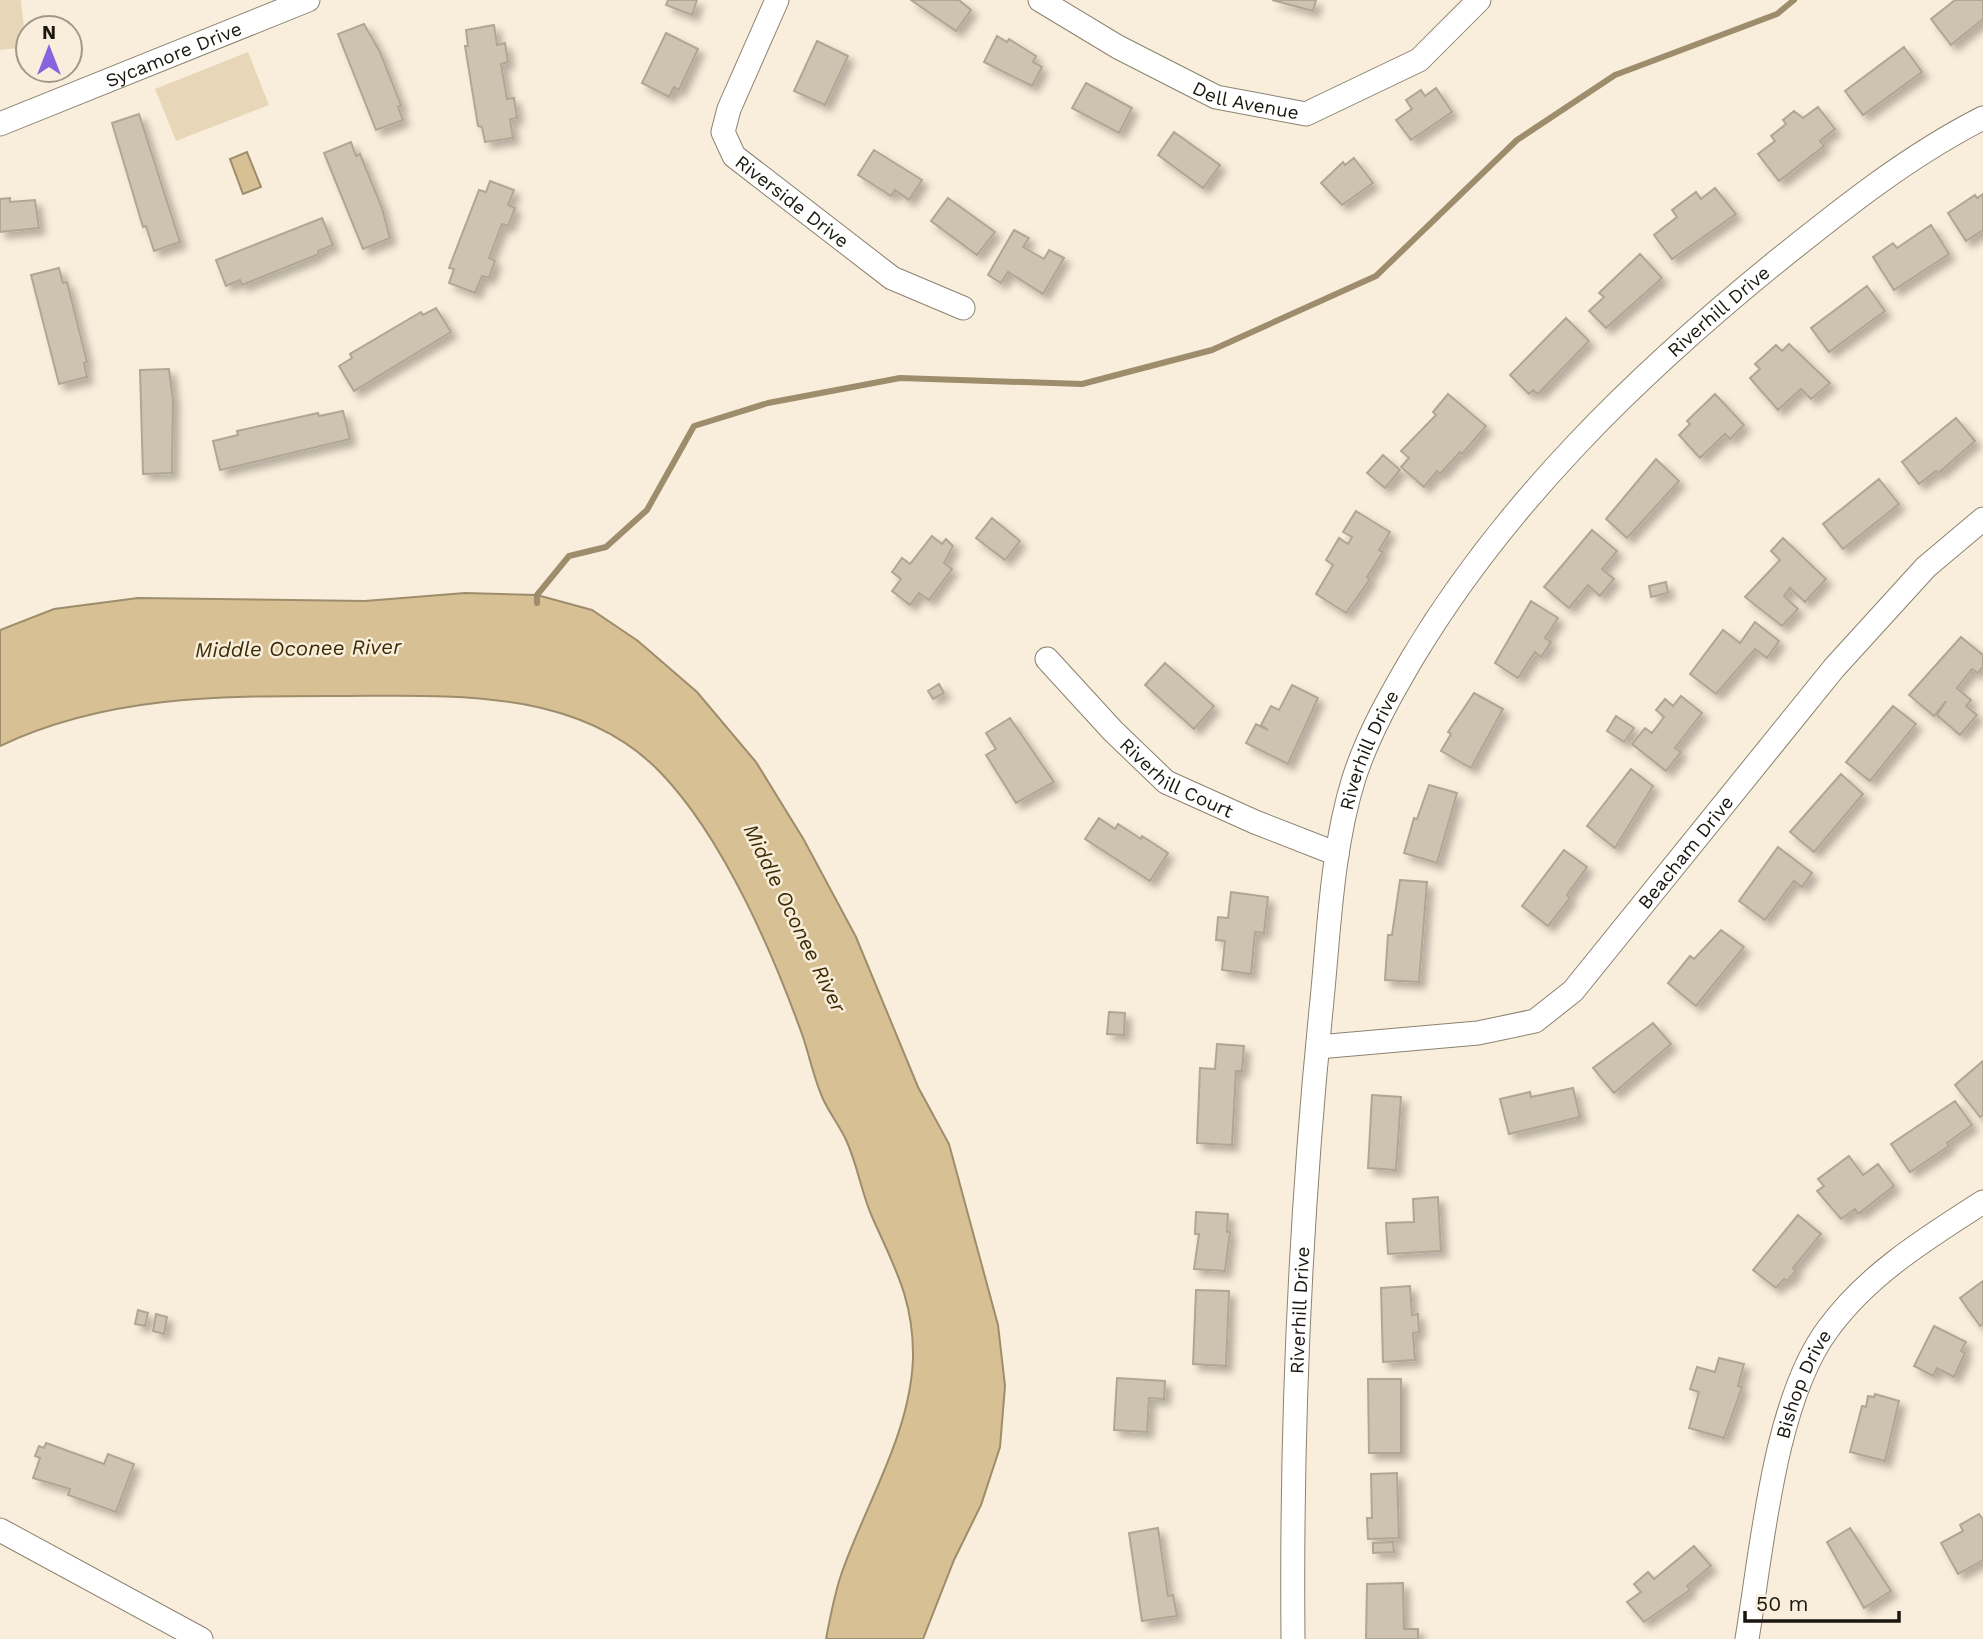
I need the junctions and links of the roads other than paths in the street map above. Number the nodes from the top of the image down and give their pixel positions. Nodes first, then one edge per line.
1 (309, 0) edge
2 (777, 0) edge
3 (1040, 0) edge
4 (1479, 0) edge
5 (1983, 118) edge
6 (0, 124) edge
7 (962, 308) dead end
8 (1983, 519) edge
9 (1047, 659) dead end
10 (1338, 854) junction
11 (1318, 1047) junction
12 (1983, 1202) edge
13 (0, 1530) edge
14 (201, 1639) edge
15 (1293, 1639) edge
16 (1747, 1639) edge

1 - 6 street, Sycamore Drive
2 - 7 street, Riverside Drive
3 - 4 street, Dell Avenue
5 - 10 street, Riverhill Drive
8 - 11 street, Beacham Drive
9 - 10 street, Riverhill Court
10 - 11 street, Riverhill Drive
11 - 15 street, Riverhill Drive
12 - 16 street, Bishop Drive
13 - 14 street

